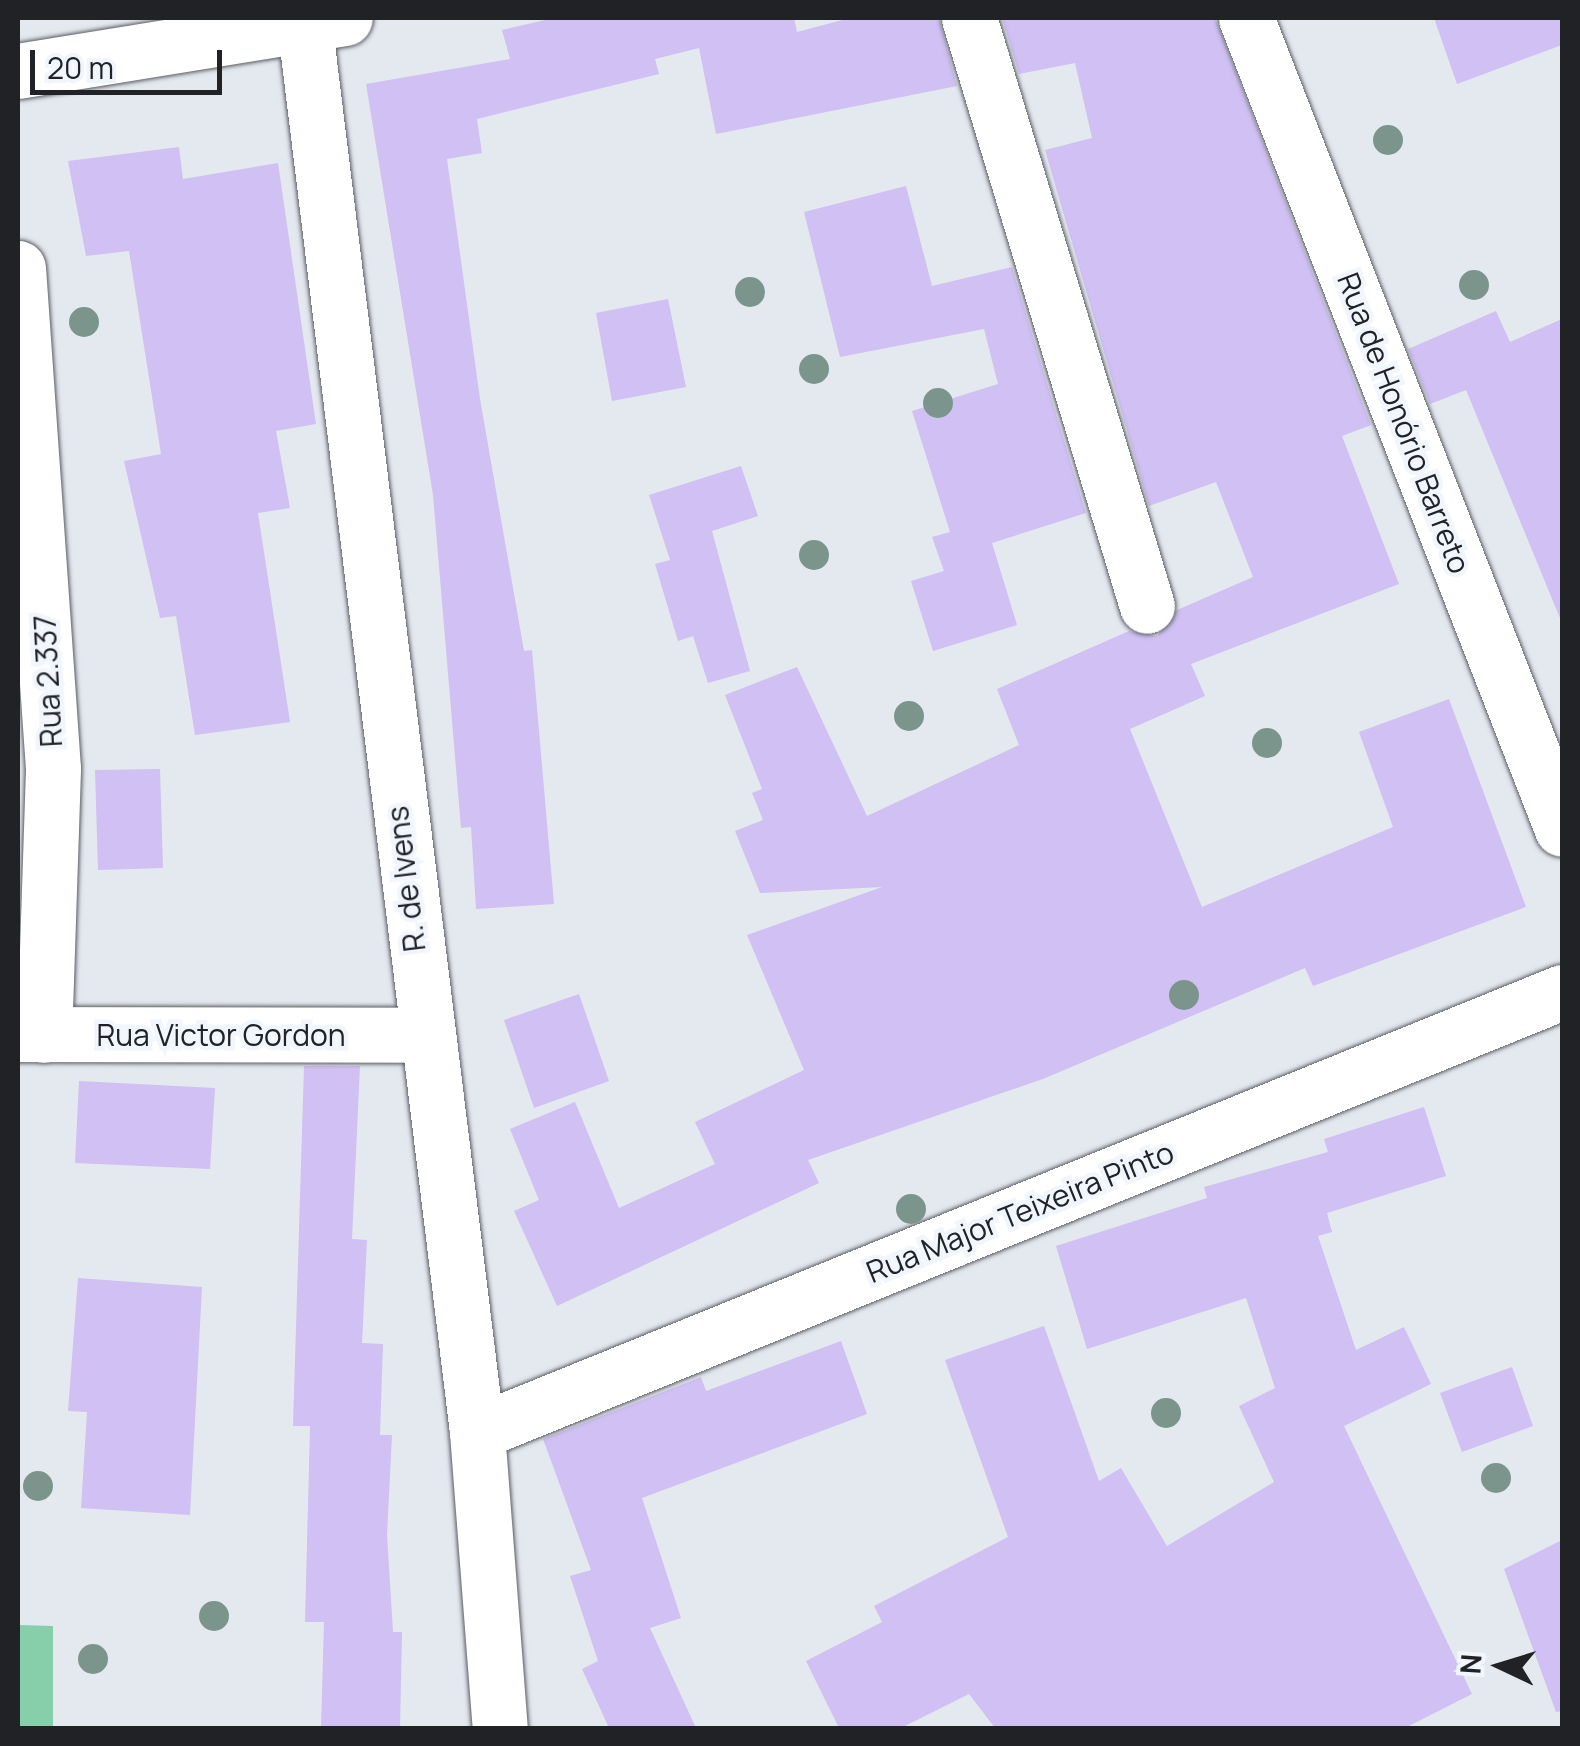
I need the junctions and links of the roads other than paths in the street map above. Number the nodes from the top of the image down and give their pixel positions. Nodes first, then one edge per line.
1 (969, 18) edge
2 (1246, 18) edge
3 (304, 27) edge
4 (18, 70) edge
5 (18, 268) edge
6 (1148, 606) dead end
7 (1562, 829) edge
8 (1562, 992) edge
9 (31, 1034) edge
10 (425, 1035) junction
11 (477, 1432) junction
12 (500, 1728) edge

1 - 6 street
2 - 7 street, Rua de Honório Barreto
3 - 4 street
3 - 10 street, R. de Ivens
5 - 9 street, Rua 2.337
8 - 11 street, Rua Major Teixeira Pinto
9 - 10 street, Rua Victor Gordon
10 - 11 street, R. de Ivens
11 - 12 street, R. de Ivens

